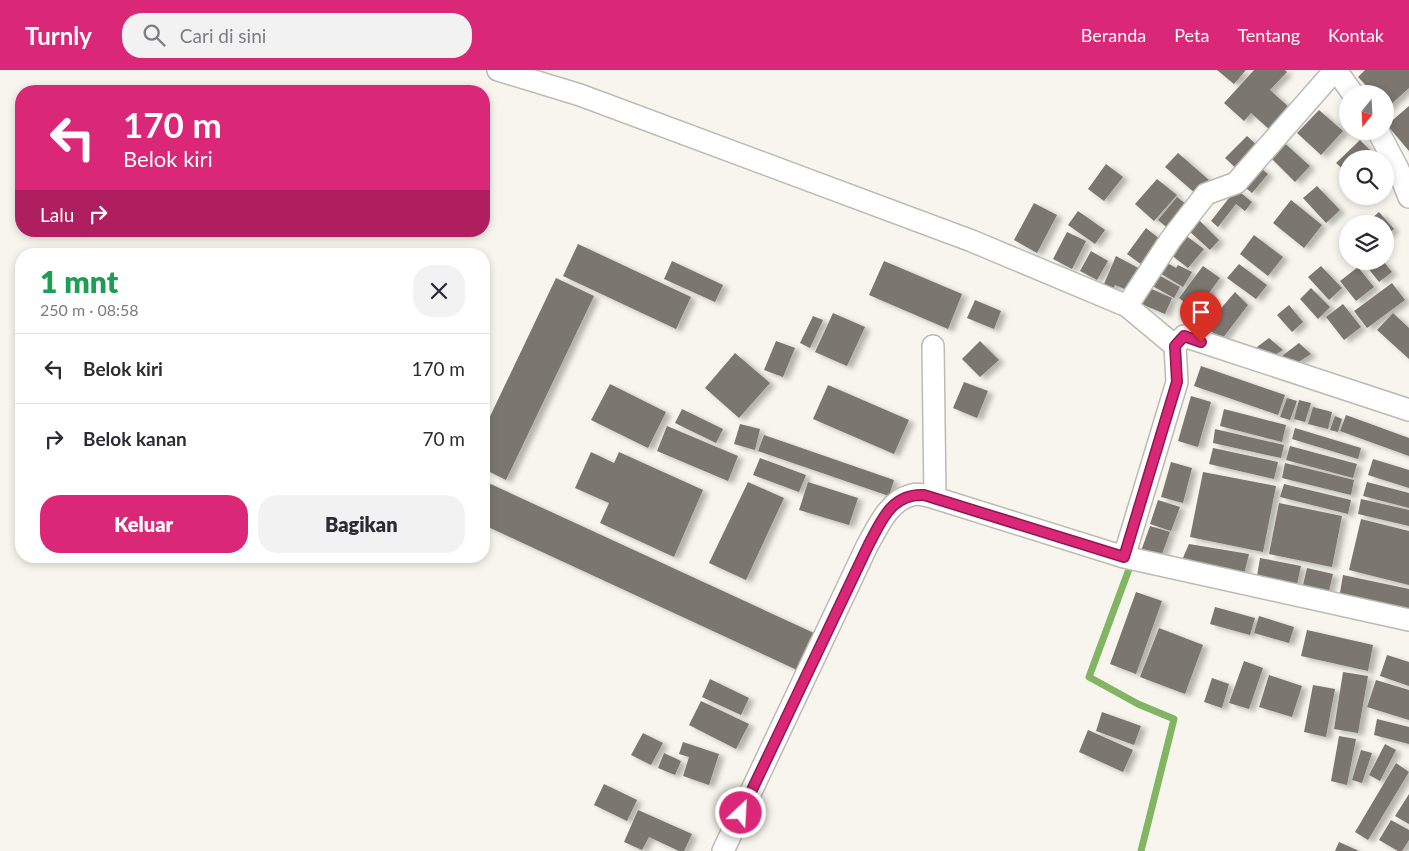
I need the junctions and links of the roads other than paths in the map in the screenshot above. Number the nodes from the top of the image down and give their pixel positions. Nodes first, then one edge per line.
1 (498, 70) edge
2 (1335, 70) edge
3 (1347, 85) edge
4 (1383, 140) edge
5 (1409, 197) edge
6 (1128, 303) junction
7 (1177, 343) junction
8 (933, 346) dead end
9 (1409, 410) edge
10 (935, 498) junction
11 (1130, 558) junction
12 (1409, 620) edge
13 (724, 851) edge

1 - 6 street
2 - 3 street
2 - 6 street
4 - 5 street
6 - 7 street
7 - 9 street
7 - 11 street
8 - 10 street
10 - 11 street
10 - 13 street
11 - 12 street

